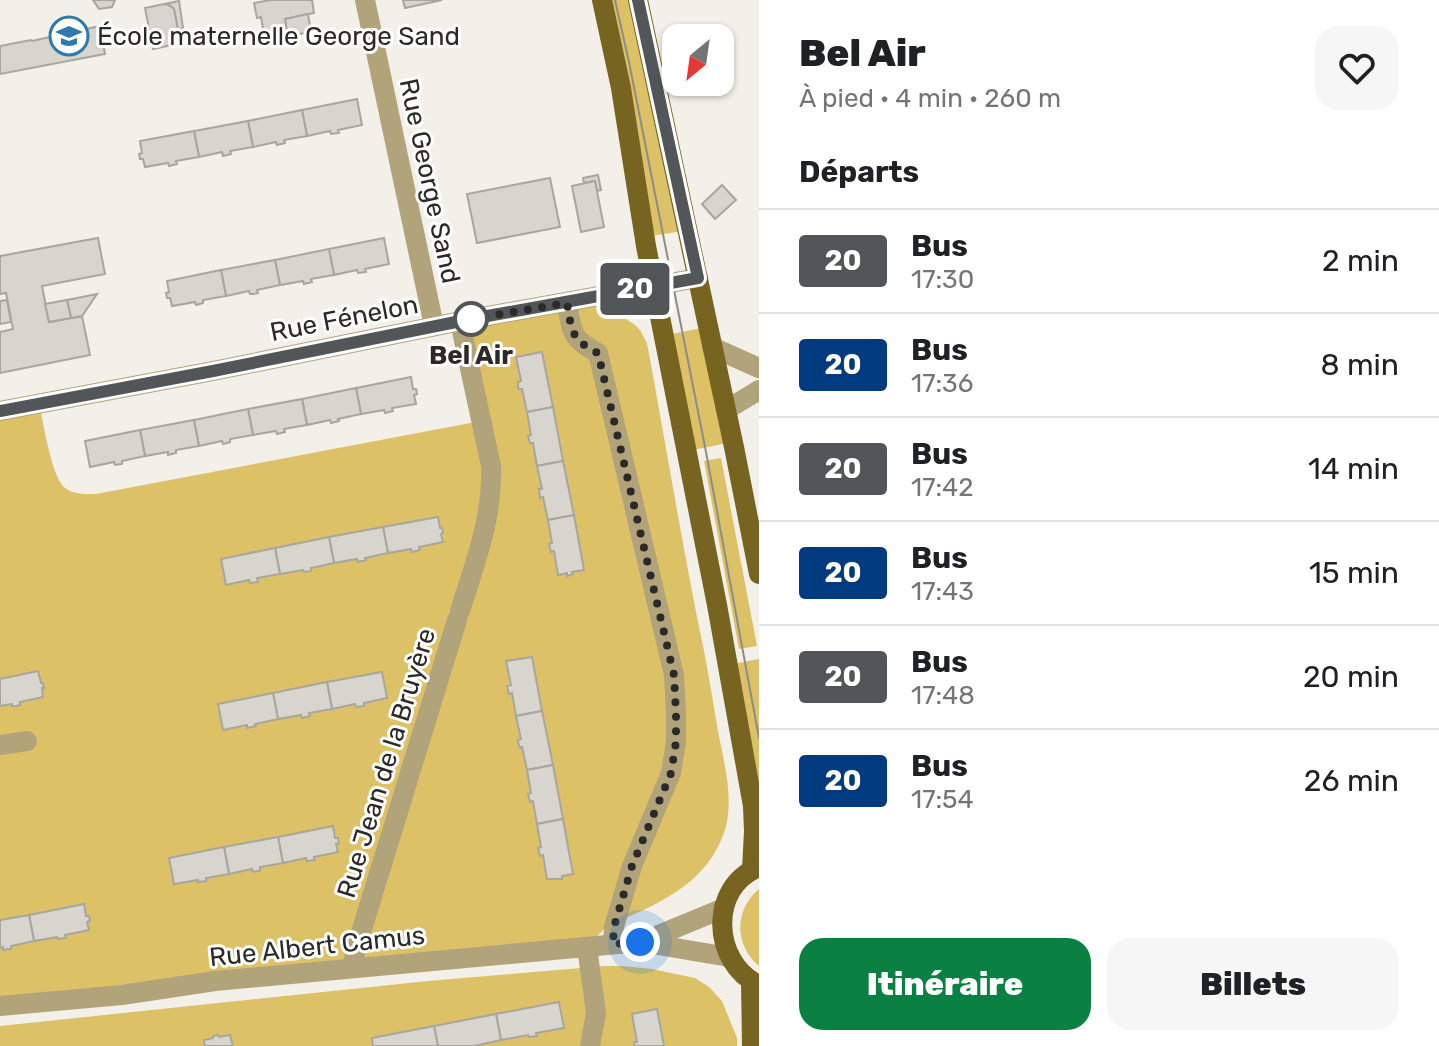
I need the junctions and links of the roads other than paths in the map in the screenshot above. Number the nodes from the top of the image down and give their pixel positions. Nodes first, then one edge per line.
1 (365, 0) edge
2 (602, 0) edge
3 (638, 0) edge
4 (698, 278) junction
5 (654, 286) junction
6 (567, 303) junction
7 (460, 322) junction
8 (434, 326) junction
9 (712, 347) junction
10 (759, 368) edge
11 (759, 390) edge
12 (726, 410) junction
13 (0, 411) edge
14 (759, 574) edge
15 (27, 741) dead end
16 (0, 745) edge
17 (756, 869) edge
18 (724, 908) junction
19 (640, 942) junction
20 (613, 944) junction
21 (587, 947) junction
22 (729, 957) junction
23 (353, 968) junction
24 (755, 983) edge
25 (0, 1006) edge
26 (590, 1046) edge
27 (752, 1046) edge

1 - 8 street, Rue George Sand
2 - 5 main road
3 - 4 main road
4 - 5 street, Rue Fénelon
4 - 9 main road
5 - 6 street, Rue Fénelon
5 - 17 main road
6 - 7 street, Rue Fénelon
6 - 20 street
7 - 8 street, Rue Fénelon
7 - 23 street, Rue Jean de la Bruyère
8 - 13 street, Rue Fénelon
9 - 10 street
9 - 12 main road
11 - 12 street
12 - 14 main road
15 - 16 street
17 - 18 main road
18 - 19 street, Rue Albert Camus
18 - 22 main road
19 - 20 street, Rue Albert Camus
19 - 22 street, Rue Albert Camus
20 - 21 street, Rue Albert Camus
21 - 23 street, Rue Albert Camus
21 - 26 street
22 - 24 main road
23 - 25 street, Rue Albert Camus
24 - 27 main road

